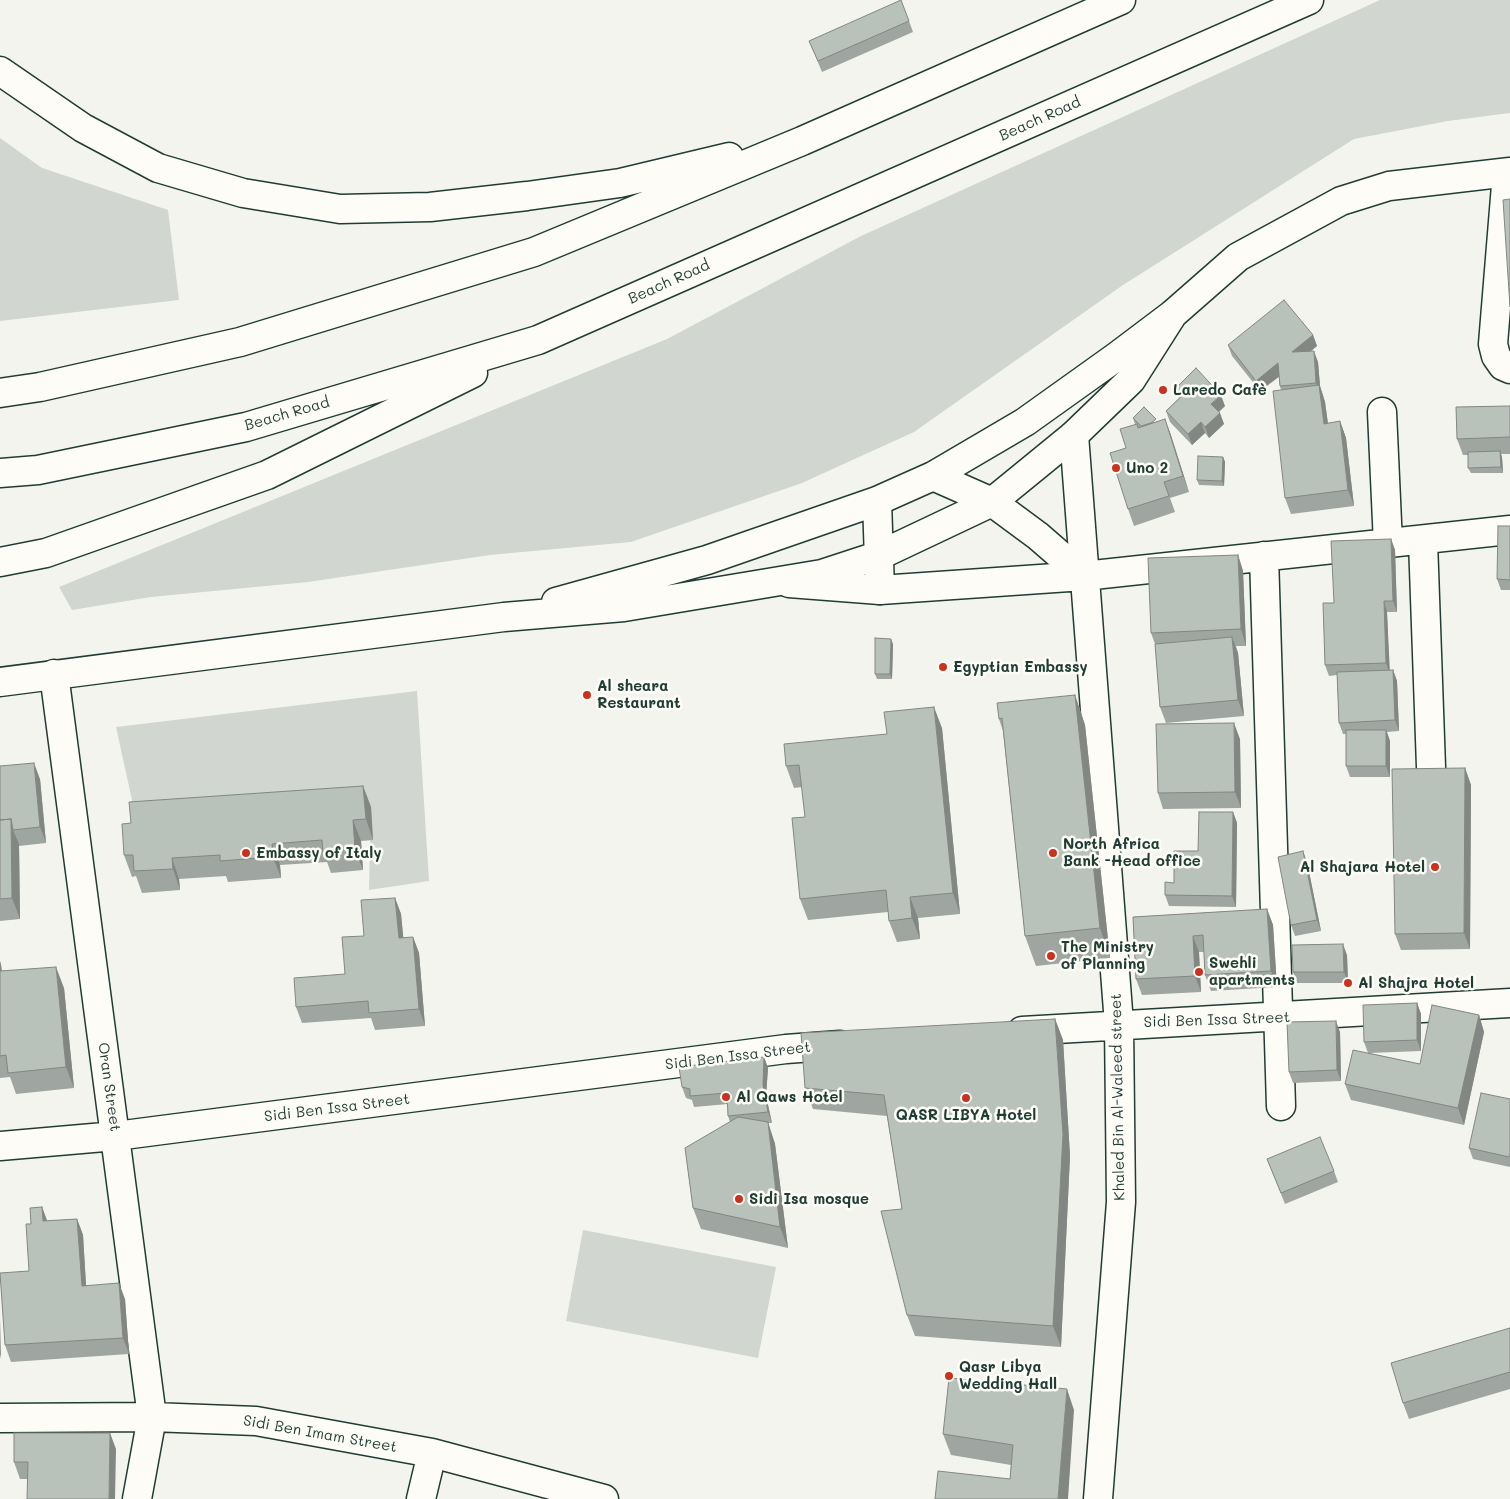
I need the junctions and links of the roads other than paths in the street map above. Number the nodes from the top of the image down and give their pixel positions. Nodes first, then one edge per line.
1 (1122, 0) edge
2 (1309, 0) edge
3 (0, 72) edge
4 (802, 141) junction
5 (1508, 172) edge
6 (1173, 314) junction
7 (538, 340) junction
8 (1510, 369) edge
9 (0, 393) edge
10 (1382, 412) dead end
11 (1074, 435) junction
12 (0, 473) edge
13 (932, 476) junction
14 (878, 502) junction
15 (992, 502) junction
16 (1510, 530) edge
17 (1424, 541) junction
18 (1388, 544) junction
19 (880, 555) junction
20 (1264, 556) junction
21 (0, 562) edge
22 (1084, 576) junction
23 (780, 582) junction
24 (880, 590) junction
25 (504, 617) junction
26 (54, 674) junction
27 (0, 682) edge
28 (1431, 767) edge
29 (1510, 1004) edge
30 (1279, 1018) junction
31 (1118, 1024) junction
32 (995, 1033) edge
33 (862, 1043) edge
34 (1281, 1106) dead end
35 (116, 1136) junction
36 (0, 1146) edge
37 (152, 1417) junction
38 (0, 1418) edge
39 (432, 1453) junction
40 (137, 1499) edge
41 (421, 1499) edge
42 (604, 1499) edge
43 (1098, 1499) edge

1 - 4 main road
2 - 7 main road, Beach Road
3 - 4 main road
4 - 9 main road
5 - 6 main road
5 - 8 main road
6 - 11 main road
6 - 13 main road
7 - 12 main road, Beach Road
7 - 21 main road
10 - 18 main road
11 - 15 main road
11 - 22 main road, Khaled Bin Al-Waleed street
13 - 14 main road
13 - 15 main road
14 - 19 main road
14 - 25 main road
15 - 19 main road
15 - 22 main road
16 - 17 main road
17 - 18 main road
17 - 28 main road
18 - 20 main road
19 - 23 main road
19 - 24 main road
20 - 22 main road
20 - 30 main road
22 - 24 main road
22 - 31 main road, Khaled Bin Al-Waleed street
23 - 24 main road
23 - 25 main road
25 - 26 main road
26 - 27 main road
26 - 35 main road, Oran Street
29 - 30 main road, Sidi Ben Issa Street
30 - 31 main road, Sidi Ben Issa Street
30 - 34 main road
31 - 32 main road, Sidi Ben Issa Street
31 - 43 main road, Khaled Bin Al-Waleed street
33 - 35 main road, Sidi Ben Issa Street
35 - 36 main road, Sidi Ben Issa Street
35 - 37 main road, Oran Street
37 - 38 main road, Sidi Ben Imam Street
37 - 39 main road, Sidi Ben Imam Street
37 - 40 main road, Oran Street
39 - 41 main road
39 - 42 main road, Sidi Ben Imam Street

